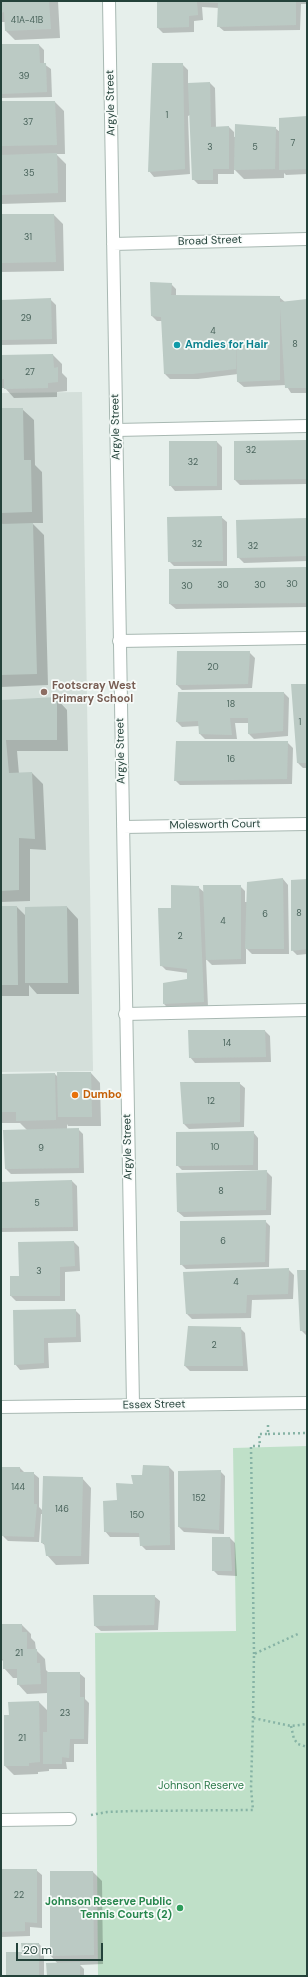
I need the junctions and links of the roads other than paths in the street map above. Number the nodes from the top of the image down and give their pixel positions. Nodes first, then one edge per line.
1 (109, 1) edge
2 (307, 239) edge
3 (113, 244) junction
4 (307, 426) edge
5 (116, 430) junction
6 (307, 638) edge
7 (119, 641) junction
8 (307, 824) edge
9 (122, 827) junction
10 (307, 1010) edge
11 (125, 1014) junction
12 (307, 1403) edge
13 (132, 1405) junction
14 (1, 1408) edge
15 (70, 1819) road end
16 (1, 1820) edge

1 - 3 street, Argyle Street
2 - 3 street, Broad Street
3 - 5 street, Argyle Street
4 - 5 street
5 - 7 street, Argyle Street
6 - 7 street
7 - 9 street, Argyle Street
8 - 9 street, Molesworth Court
9 - 11 street, Argyle Street
10 - 11 street
11 - 13 street, Argyle Street
12 - 13 street, Essex Street
13 - 14 street, Essex Street
15 - 16 street

